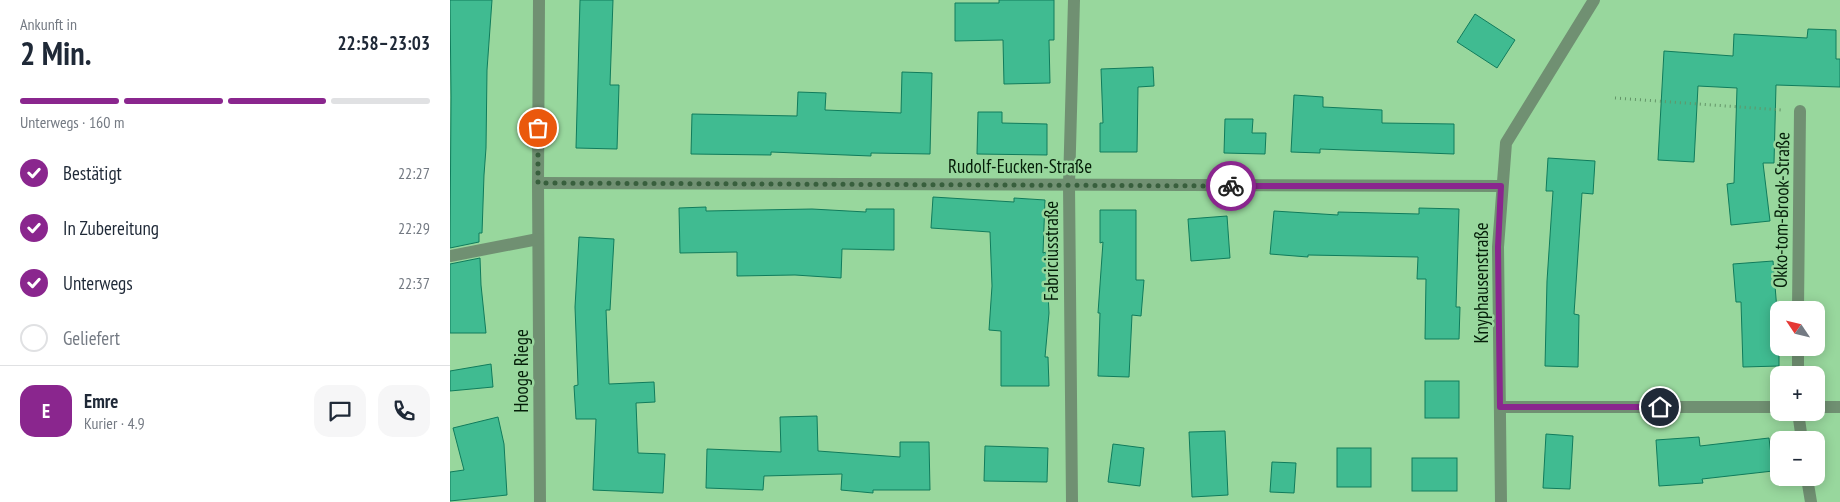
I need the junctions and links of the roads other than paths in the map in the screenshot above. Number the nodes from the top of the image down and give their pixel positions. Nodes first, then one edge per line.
1 (540, 0) edge
2 (1074, 0) edge
3 (1594, 0) edge
4 (1800, 111) road end
5 (538, 183) junction
6 (1069, 185) junction
7 (1501, 186) junction
8 (538, 239) junction
9 (450, 256) edge
10 (1798, 301) edge
11 (1500, 407) junction
12 (1770, 407) edge
13 (1825, 407) edge
14 (1840, 407) edge
15 (1809, 486) edge
16 (540, 502) edge
17 (1072, 502) edge
18 (1501, 502) edge
19 (1811, 502) edge

1 - 5 street, Hooge Riege
2 - 6 street, Fabriciusstraße
3 - 7 street, Knyphausenstraße
4 - 10 street, Okko-tom-Brook-Straße
5 - 6 street, Rudolf-Eucken-Straße
5 - 8 street, Hooge Riege
6 - 7 street, Rudolf-Eucken-Straße
6 - 17 street, Fabriciusstraße
7 - 11 street, Knyphausenstraße
8 - 9 street
8 - 16 street, Hooge Riege
11 - 12 street
11 - 18 street, Knyphausenstraße
13 - 14 street
15 - 19 street

